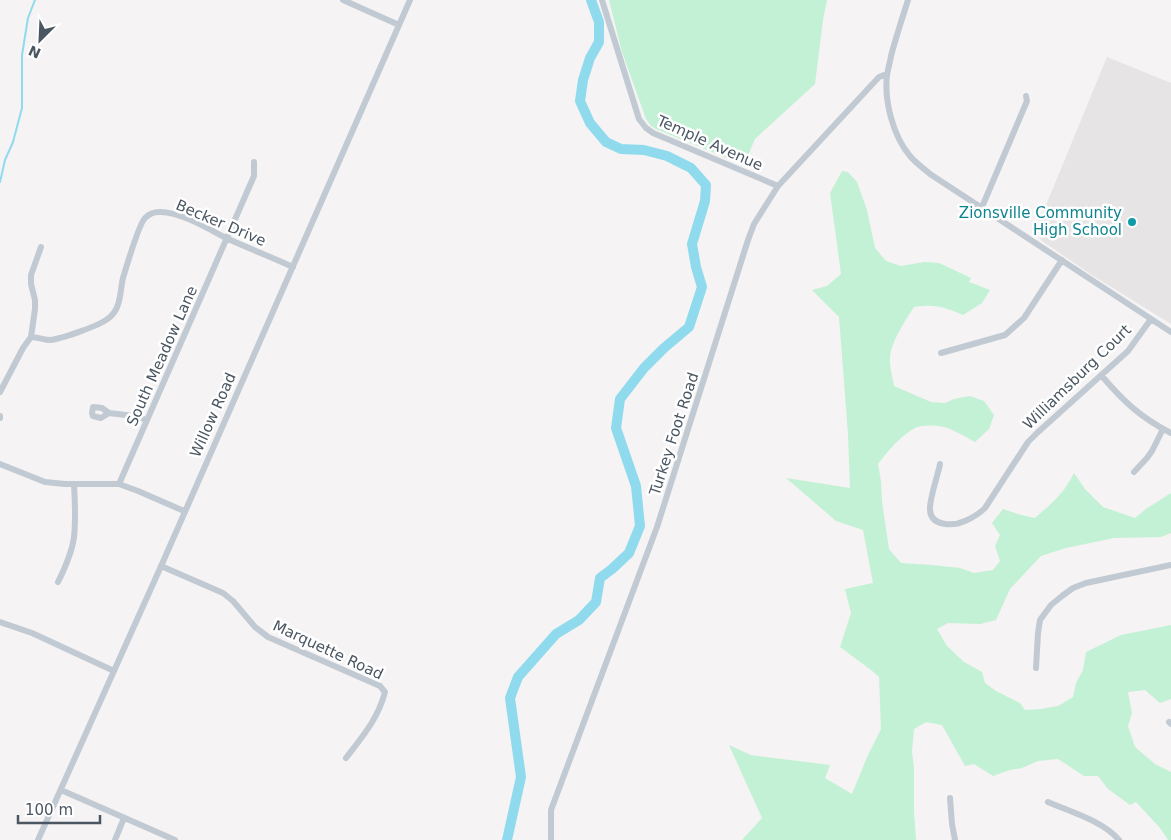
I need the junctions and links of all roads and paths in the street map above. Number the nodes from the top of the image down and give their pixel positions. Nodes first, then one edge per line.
1 (342, 0) edge
2 (410, 0) edge
3 (602, 0) edge
4 (908, 0) edge
5 (399, 25) junction
6 (887, 74) junction
7 (1026, 96) dead end
8 (254, 162) dead end
9 (778, 186) junction
10 (982, 207) junction
11 (227, 238) junction
12 (41, 246) dead end
13 (1062, 260) junction
14 (293, 267) junction
15 (1151, 319) junction
16 (1171, 332) edge
17 (33, 337) junction
18 (941, 353) dead end
19 (1101, 375) junction
20 (0, 392) edge
21 (109, 412) dead end
22 (147, 420) junction
23 (1163, 429) junction
24 (1171, 433) edge
25 (0, 464) edge
26 (940, 464) dead end
27 (1134, 472) dead end
28 (74, 484) junction
29 (119, 484) junction
30 (184, 511) junction
31 (1171, 565) edge
32 (161, 566) junction
33 (58, 582) dead end
34 (0, 622) edge
35 (1036, 668) dead end
36 (114, 671) junction
37 (346, 758) dead end
38 (60, 790) junction
39 (950, 798) dead end
40 (1048, 802) dead end
41 (124, 818) junction
42 (38, 840) edge
43 (115, 840) edge
44 (176, 840) edge
45 (551, 840) edge
46 (955, 840) edge
47 (1119, 840) edge

1 - 5 street
2 - 5 street, Willow Road
3 - 9 street, Temple Avenue
4 - 6 street
5 - 14 street, Willow Road
6 - 9 street, Turkey Foot Road
6 - 10 street
7 - 10 street
8 - 11 street, South Meadow Lane
9 - 45 street, Turkey Foot Road
10 - 13 street
11 - 14 street, Becker Drive
11 - 17 street, Becker Drive
11 - 22 street, South Meadow Lane
12 - 17 street
13 - 15 street
13 - 18 street
14 - 30 street, Willow Road
15 - 16 street
15 - 19 street, Williamsburg Court
17 - 20 street
19 - 23 street
19 - 26 street, Williamsburg Court
21 - 22 street
22 - 29 street, South Meadow Lane
23 - 24 street
23 - 27 street
25 - 28 street
28 - 29 street
28 - 33 street
29 - 30 street
30 - 32 street, Willow Road
31 - 35 street
32 - 36 street, Willow Road
32 - 37 street, Marquette Road
34 - 36 street
36 - 38 street, Willow Road
38 - 41 street
38 - 42 street, Willow Road
39 - 46 street
40 - 47 street
41 - 43 street
41 - 44 street

